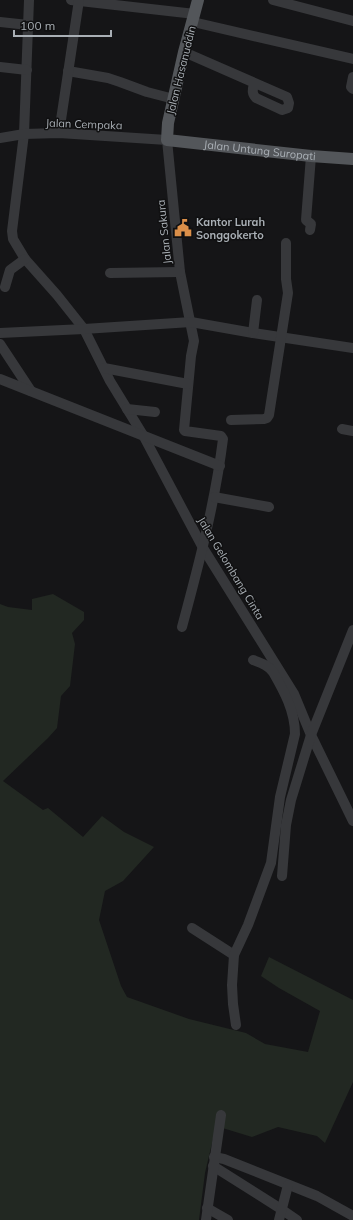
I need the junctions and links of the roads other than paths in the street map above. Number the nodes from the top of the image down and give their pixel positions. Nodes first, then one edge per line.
1 (28, 0) edge
2 (71, 0) edge
3 (79, 0) edge
4 (198, 0) edge
5 (273, 0) edge
6 (194, 18) junction
7 (353, 21) edge
8 (0, 22) edge
9 (28, 25) junction
10 (184, 52) junction
11 (353, 59) edge
12 (0, 67) edge
13 (27, 70) junction
14 (68, 71) junction
15 (353, 77) edge
16 (254, 83) dead end
17 (353, 89) edge
18 (174, 99) junction
19 (24, 134) junction
20 (59, 134) junction
21 (0, 138) edge
22 (167, 140) junction
23 (311, 156) junction
24 (353, 159) edge
25 (310, 230) dead end
26 (286, 243) dead end
27 (25, 259) junction
28 (180, 272) junction
29 (110, 273) dead end
30 (5, 287) dead end
31 (257, 300) dead end
32 (191, 322) junction
33 (84, 329) junction
34 (0, 333) edge
35 (253, 334) junction
36 (281, 338) junction
37 (0, 344) edge
38 (353, 348) edge
39 (104, 368) junction
40 (0, 379) edge
41 (188, 384) junction
42 (31, 391) junction
43 (127, 409) junction
44 (155, 412) dead end
45 (231, 420) dead end
46 (342, 429) dead end
47 (353, 431) edge
48 (143, 435) junction
49 (220, 466) junction
50 (214, 497) junction
51 (269, 507) dead end
52 (203, 548) junction
53 (182, 627) dead end
54 (353, 630) edge
55 (253, 660) dead end
56 (311, 735) junction
57 (353, 820) edge
58 (282, 876) dead end
59 (192, 928) dead end
60 (234, 955) junction
61 (236, 1025) dead end
62 (221, 1115) dead end
63 (214, 1161) junction
64 (288, 1185) junction
65 (207, 1208) junction
66 (282, 1209) junction
67 (353, 1216) edge
68 (206, 1220) edge
69 (228, 1220) edge
70 (279, 1220) edge
71 (297, 1220) edge

1 - 9 street, Jalan Gelombang Cinta
2 - 3 street
3 - 6 street
3 - 14 street
4 - 6 main road, Jalan Hasanuddin
5 - 7 street
6 - 10 main road, Jalan Hasanuddin
6 - 11 street
8 - 9 street
9 - 13 street, Jalan Gelombang Cinta
10 - 16 street
10 - 18 main road, Jalan Hasanuddin
12 - 13 street
13 - 19 street, Jalan Gelombang Cinta
14 - 18 street
14 - 20 street
15 - 17 street
18 - 22 main road, Jalan Hasanuddin
19 - 20 street, Jalan Cempaka
19 - 21 street, Jalan Cempaka
19 - 27 street, Jalan Gelombang Cinta
20 - 22 street, Jalan Cempaka
22 - 23 main road, Jalan Untung Suropati
22 - 28 street, Jalan Sakura
23 - 24 main road, Jalan Untung Suropati
23 - 25 street
26 - 36 street
27 - 30 street
27 - 33 street, Jalan Gelombang Cinta
28 - 29 street
28 - 32 street, Jalan Sakura
31 - 35 street
32 - 33 street
32 - 35 street
32 - 41 street, Jalan Sakura
33 - 34 street
33 - 39 street, Jalan Gelombang Cinta
35 - 36 street
36 - 38 street
36 - 45 street
37 - 42 street
39 - 41 street
39 - 43 street, Jalan Gelombang Cinta
40 - 42 street
41 - 49 street, Jalan Sakura
42 - 48 street
43 - 44 street
43 - 48 street, Jalan Gelombang Cinta
46 - 47 street
48 - 49 street
48 - 52 street, Jalan Gelombang Cinta
49 - 50 street
50 - 51 street
50 - 52 street
52 - 53 street
52 - 56 street, Jalan Gelombang Cinta
54 - 56 street
55 - 60 street
56 - 57 street, Jalan Gelombang Cinta
56 - 58 street
59 - 60 street
60 - 61 street
62 - 63 street
63 - 64 street
63 - 65 street
63 - 66 street
64 - 66 street
64 - 67 street
65 - 68 street
65 - 69 street
66 - 70 street
66 - 71 street

